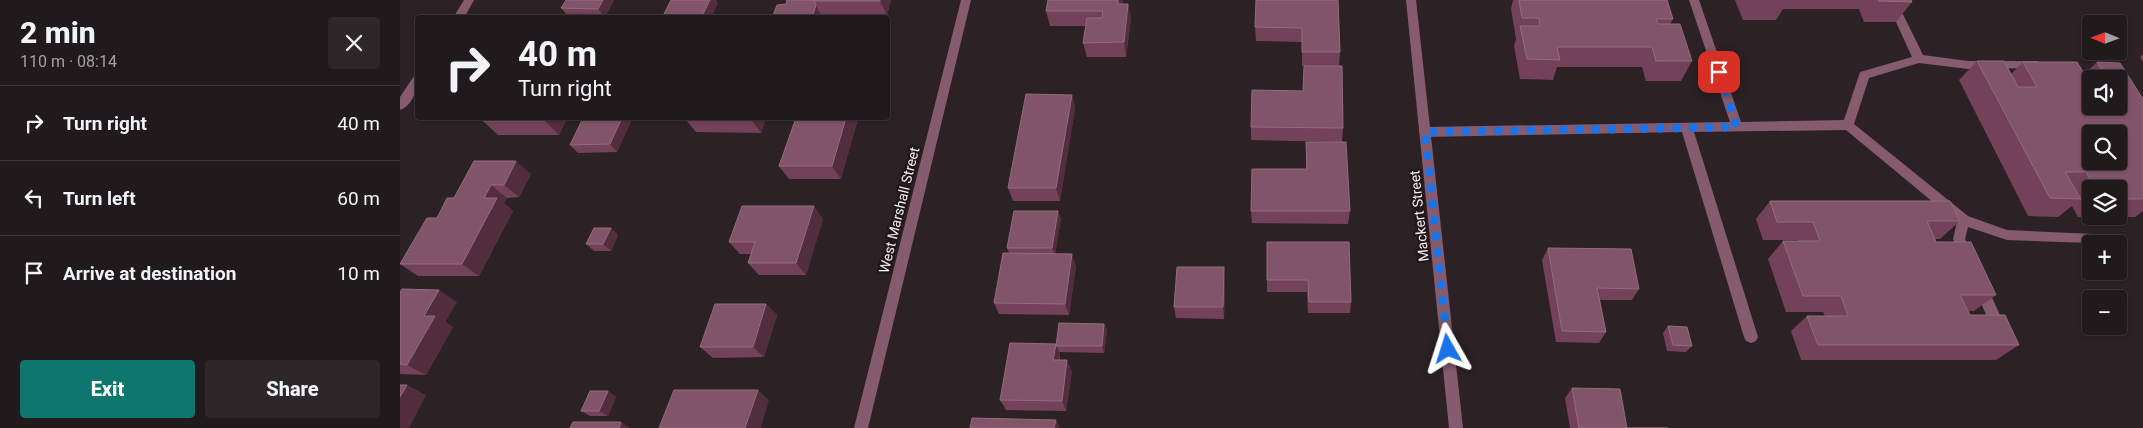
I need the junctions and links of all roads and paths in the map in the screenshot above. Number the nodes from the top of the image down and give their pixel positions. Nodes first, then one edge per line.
1 (469, 0) edge
2 (966, 0) edge
3 (1411, 0) edge
4 (1694, 0) edge
5 (1891, 0) edge
6 (460, 15) edge
7 (1919, 59) junction
8 (2034, 64) edge
9 (415, 84) edge
10 (400, 106) edge
11 (1848, 125) junction
12 (1737, 127) junction
13 (1686, 128) junction
14 (1425, 132) junction
15 (1964, 220) junction
16 (2082, 238) edge
17 (1751, 338) dead end
18 (2004, 339) edge
19 (861, 428) edge
20 (1456, 428) edge

1 - 6 street
2 - 19 street, West Marshall Street
3 - 14 street, Mackert Street
4 - 12 street
5 - 7 street
7 - 8 street
7 - 11 street
9 - 10 street
11 - 12 street
11 - 15 street
12 - 13 street
13 - 14 street
13 - 17 street
14 - 20 street, Mackert Street
15 - 16 street
15 - 18 street

